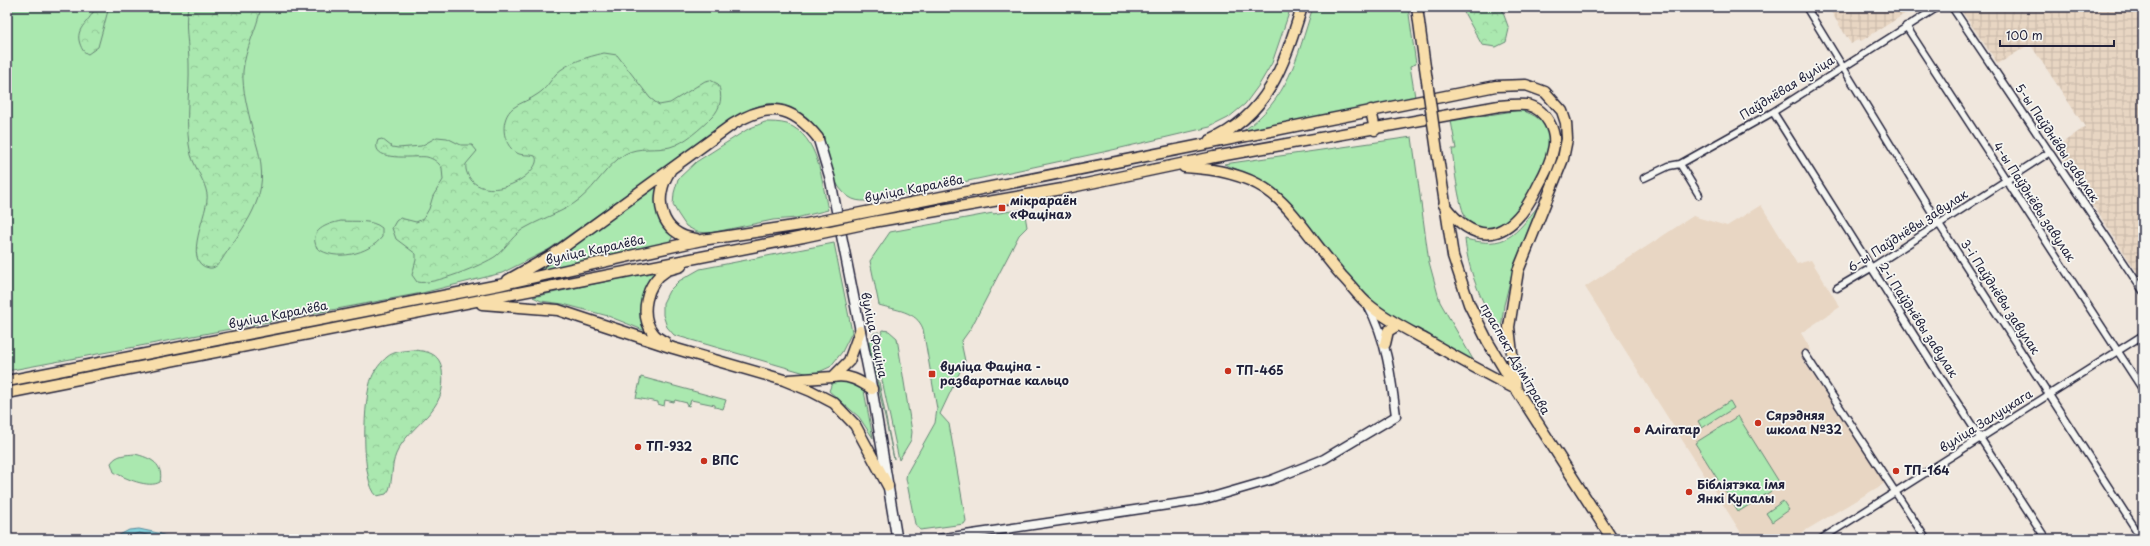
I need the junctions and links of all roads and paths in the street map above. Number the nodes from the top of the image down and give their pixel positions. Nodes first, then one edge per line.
1 (1302, 7) edge
2 (1417, 7) edge
3 (1806, 7) edge
4 (1938, 7) edge
5 (1952, 7) edge
6 (1906, 26) junction
7 (1842, 67) junction
8 (1371, 110) junction
9 (1773, 112) junction
10 (1375, 130) junction
11 (818, 138) joint
12 (1190, 148) junction
13 (2050, 152) junction
14 (1680, 164) junction
15 (674, 166) junction
16 (1168, 167) junction
17 (1644, 178) dead end
18 (2006, 180) junction
19 (1699, 195) dead end
20 (1444, 205) junction
21 (1939, 224) junction
22 (702, 240) junction
23 (707, 256) junction
24 (1871, 268) junction
25 (499, 285) junction
26 (1837, 288) dead end
27 (2143, 291) edge
28 (470, 303) junction
29 (1368, 304) junction
30 (1398, 325) junction
31 (860, 331) junction
32 (2143, 335) edge
33 (1385, 344) junction
34 (673, 348) junction
35 (2118, 351) junction
36 (1805, 354) dead end
37 (833, 377) junction
38 (784, 380) junction
39 (7, 381) edge
40 (872, 389) junction
41 (1516, 389) junction
42 (2143, 390) edge
43 (7, 393) edge
44 (2050, 394) junction
45 (1980, 437) junction
46 (888, 486) junction
47 (1896, 493) junction
48 (897, 539) edge
49 (938, 539) edge
50 (1612, 539) edge
51 (1821, 539) edge
52 (1926, 539) edge
53 (2045, 539) edge
54 (2142, 539) edge

1 - 12 main road
2 - 20 main road, праспект Дзімітрава, bridge
3 - 7 street, 3-і Паўднёвы завулак
4 - 6 street, Паўднёвая вуліца
5 - 13 street, 5-ы Паўднёвы завулак
6 - 7 street, Паўднёвая вуліца
6 - 18 street, 4-ы Паўднёвы завулак
7 - 9 street, Паўднёвая вуліца
7 - 21 street, 3-і Паўднёвы завулак
8 - 10 main road
8 - 12 main road
8 - 41 main road
9 - 14 street, Паўднёвая вуліца
9 - 24 street, 2-і Паўднёвы завулак
10 - 16 main road
10 - 20 main road
11 - 15 main road
11 - 31 main road, вуліца Фаціна
12 - 22 main road, вуліца Каралёва, bridge
13 - 18 street, 6-ы Паўднёвы завулак
13 - 27 street, 5-ы Паўднёвы завулак
14 - 17 street, Паўднёвая вуліца
14 - 19 street
15 - 22 main road
15 - 25 main road
16 - 23 main road, вуліца Каралёва, bridge
16 - 29 main road
18 - 21 street, 6-ы Паўднёвы завулак
18 - 35 street, 4-ы Паўднёвы завулак
20 - 41 main road, праспект Дзімітрава
21 - 24 street, 6-ы Паўднёвы завулак
21 - 44 street, 3-і Паўднёвы завулак
22 - 25 main road, вуліца Каралёва
23 - 28 main road, вуліца Каралёва
23 - 34 main road
24 - 26 street, 6-ы Паўднёвы завулак
24 - 45 street, 2-і Паўднёвы завулак
25 - 39 main road, вуліца Каралёва
28 - 34 main road
28 - 43 main road, вуліца Каралёва
29 - 30 main road
29 - 33 street
30 - 33 main road
30 - 41 main road
31 - 37 main road
31 - 40 main road, вуліца Фаціна
32 - 35 street, вуліца Залуцкага
33 - 49 street
34 - 38 main road
35 - 42 street, 4-ы Паўднёвы завулак
35 - 44 street, вуліца Залуцкага
36 - 47 street
37 - 38 main road
37 - 40 main road
38 - 46 main road
40 - 46 main road, вуліца Фаціна
41 - 50 main road, праспект Дзімітрава
44 - 45 street, вуліца Залуцкага
44 - 54 street, 3-і Паўднёвы завулак
45 - 47 street, вуліца Залуцкага
45 - 53 street, 2-і Паўднёвы завулак
46 - 48 main road, вуліца Фаціна
47 - 51 street, вуліца Залуцкага
47 - 52 street

